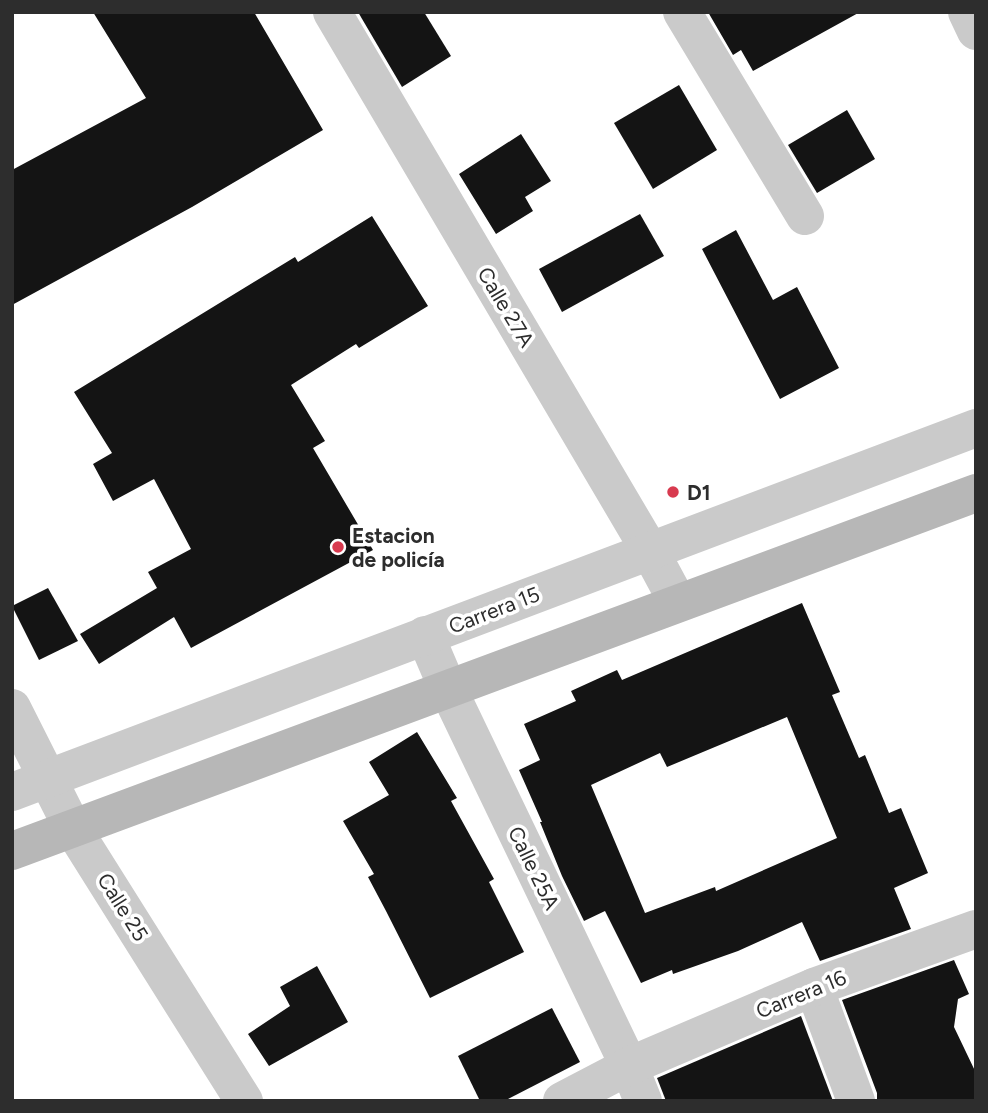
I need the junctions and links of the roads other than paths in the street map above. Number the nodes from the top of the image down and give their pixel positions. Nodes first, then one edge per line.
1 (332, 12) edge
2 (682, 12) edge
3 (967, 12) edge
4 (976, 31) edge
5 (805, 216) dead end
6 (976, 428) edge
7 (976, 493) edge
8 (650, 551) junction
9 (678, 603) junction
10 (425, 635) junction
11 (448, 689) junction
12 (12, 708) edge
13 (29, 785) edge
14 (73, 829) junction
15 (12, 851) edge
16 (976, 929) edge
17 (814, 987) junction
18 (629, 1066) junction
19 (244, 1101) edge
20 (562, 1101) edge
21 (643, 1101) edge
22 (856, 1101) edge

1 - 8 street, Calle 27A
2 - 5 street
3 - 4 street
6 - 8 street, Carrera 15
7 - 9 main road
8 - 9 street, Calle 27A
8 - 10 street, Carrera 15
9 - 11 main road
10 - 11 street, Calle 25A
10 - 13 street, Carrera 15
11 - 14 main road
11 - 18 street, Calle 25A
12 - 13 street, Calle 25
13 - 14 street, Calle 25
14 - 15 main road
14 - 19 street, Calle 25
16 - 17 street, Carrera 16
17 - 18 street, Carrera 16
17 - 22 street
18 - 20 street, Carrera 16
18 - 21 street, Calle 25A

